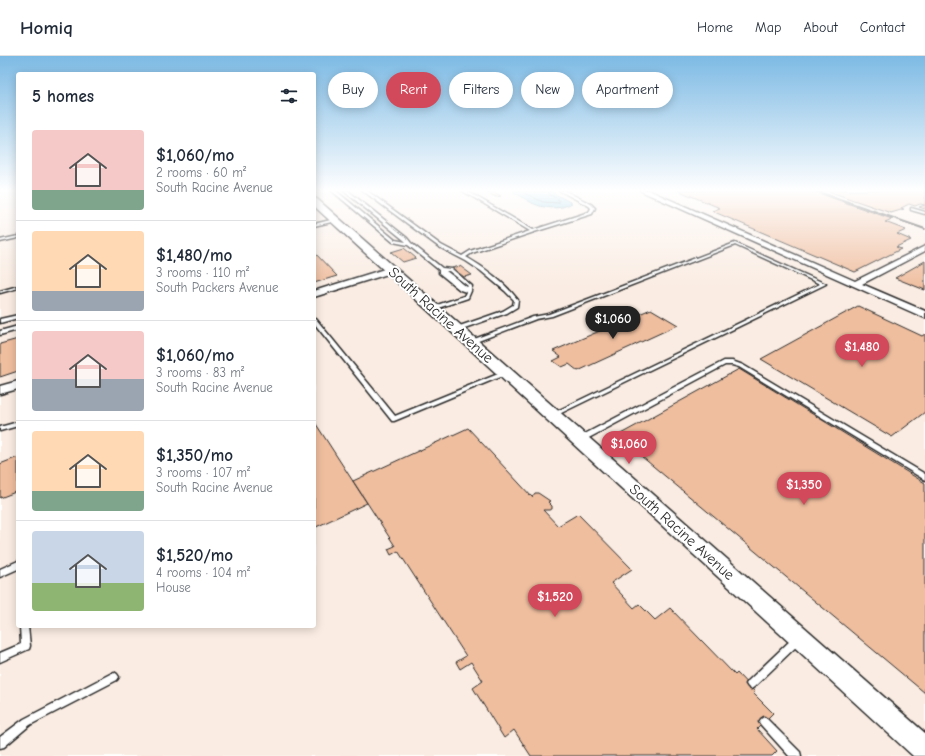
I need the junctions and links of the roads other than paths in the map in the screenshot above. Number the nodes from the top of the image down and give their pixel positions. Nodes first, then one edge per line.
1 (338, 223) edge
2 (372, 223) edge
3 (386, 223) edge
4 (408, 223) edge
5 (519, 223) edge
6 (560, 223) edge
7 (717, 223) edge
8 (533, 231) junction
9 (16, 237) edge
10 (0, 241) edge
11 (409, 244) junction
12 (925, 248) edge
13 (463, 257) junction
14 (442, 269) junction
15 (391, 270) junction
16 (855, 284) junction
17 (16, 288) edge
18 (470, 291) junction
19 (0, 292) edge
20 (316, 293) edge
21 (433, 308) junction
22 (925, 315) edge
23 (16, 317) edge
24 (0, 321) edge
25 (316, 322) edge
26 (16, 329) edge
27 (456, 329) junction
28 (0, 333) edge
29 (471, 342) junction
30 (505, 373) junction
31 (16, 385) edge
32 (0, 390) edge
33 (553, 416) junction
34 (16, 425) edge
35 (0, 429) edge
36 (579, 439) junction
37 (925, 477) edge
38 (16, 566) edge
39 (0, 573) edge
40 (24, 628) edge
41 (800, 638) junction
42 (0, 658) edge
43 (114, 677) dead end
44 (751, 684) dead end
45 (764, 722) dead end
46 (0, 743) edge
47 (925, 750) edge
48 (796, 756) edge

1 - 15 street, South Racine Avenue
2 - 11 lane
3 - 11 lane
4 - 13 lane
5 - 8 lane
6 - 8 lane
7 - 16 street
8 - 13 lane
9 - 10 lane
11 - 14 lane
12 - 16 street
13 - 27 lane
14 - 18 lane
14 - 18 lane
15 - 20 street
15 - 21 street, South Racine Avenue
16 - 22 street
17 - 19 lane
18 - 21 lane
21 - 27 street, South Racine Avenue
23 - 24 lane
25 - 30 lane
26 - 28 lane
27 - 29 street, South Racine Avenue
29 - 30 street, South Racine Avenue
29 - 33 lane
30 - 33 street, South Racine Avenue
31 - 32 street
33 - 36 street, South Racine Avenue
34 - 35 lane
36 - 37 lane
36 - 41 street, South Racine Avenue
38 - 39 lane
40 - 42 lane
41 - 44 lane
41 - 47 street, South Racine Avenue
43 - 46 lane
45 - 48 lane

